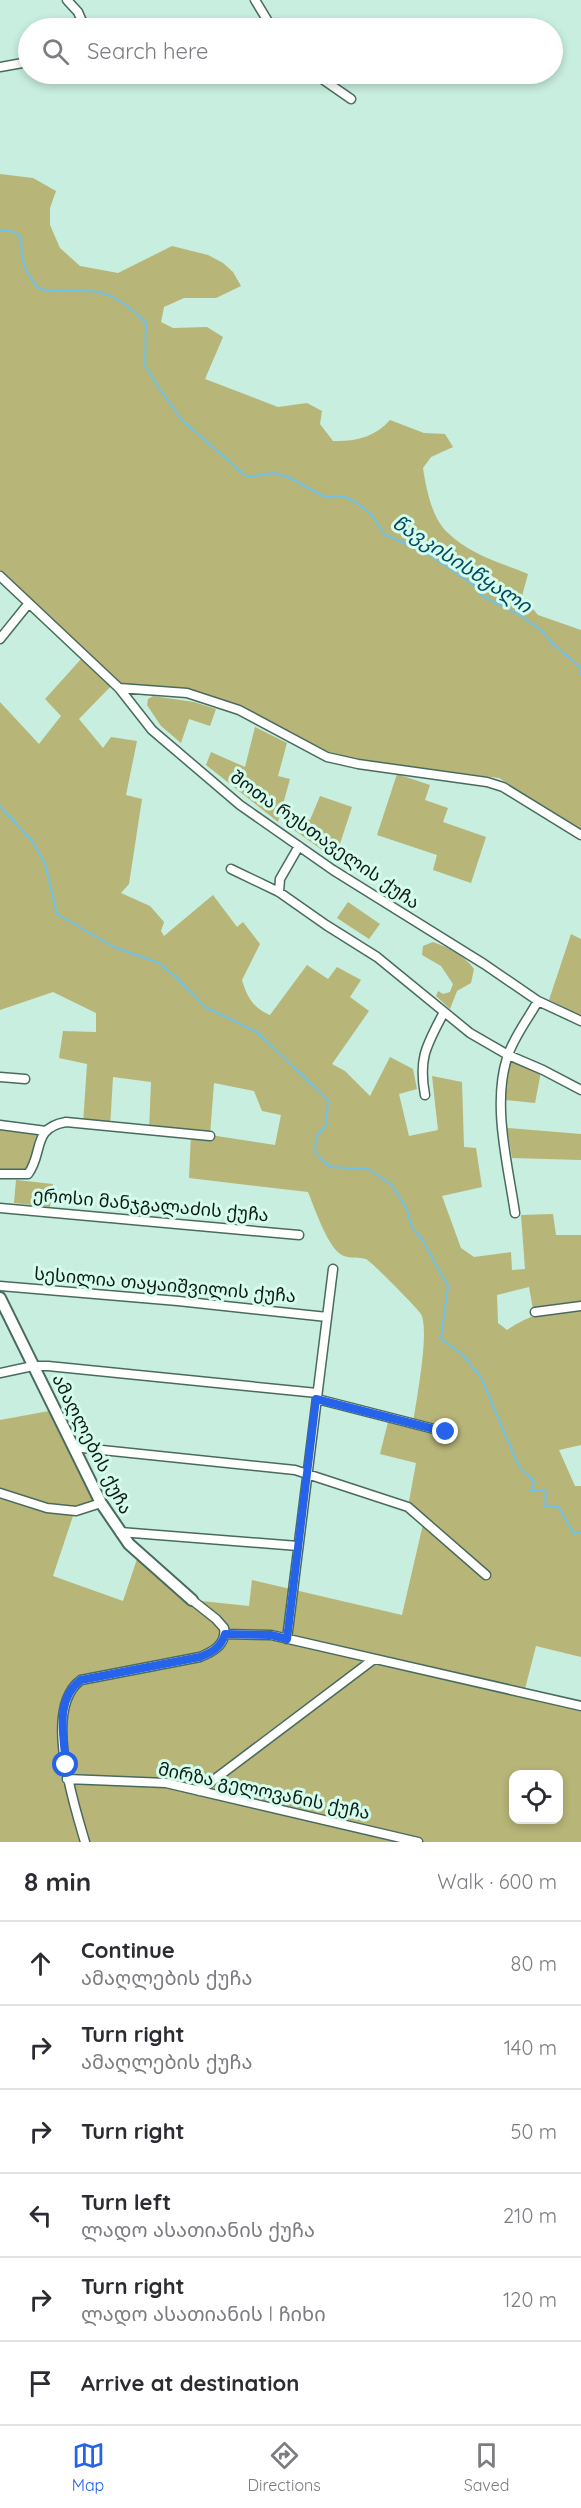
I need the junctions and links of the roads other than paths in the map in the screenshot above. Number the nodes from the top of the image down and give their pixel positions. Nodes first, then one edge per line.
1 (67, 0) edge
2 (255, 0) edge
3 (81, 18) edge
4 (266, 18) edge
5 (18, 64) edge
6 (0, 67) edge
7 (329, 84) edge
8 (351, 99) dead end
9 (0, 576) edge
10 (29, 603) junction
11 (0, 639) edge
12 (119, 688) junction
13 (581, 835) edge
14 (299, 846) junction
15 (231, 869) dead end
16 (279, 892) junction
17 (538, 1001) junction
18 (444, 1012) junction
19 (581, 1021) edge
20 (508, 1055) junction
21 (0, 1077) edge
22 (25, 1079) dead end
23 (581, 1090) edge
24 (424, 1095) dead end
25 (0, 1125) edge
26 (46, 1131) junction
27 (210, 1136) dead end
28 (0, 1174) edge
29 (0, 1208) edge
30 (515, 1213) dead end
31 (299, 1235) dead end
32 (333, 1269) dead end
33 (0, 1286) edge
34 (0, 1298) edge
35 (581, 1306) edge
36 (535, 1312) dead end
37 (327, 1317) junction
38 (33, 1366) junction
39 (0, 1373) edge
40 (317, 1396) junction
41 (446, 1432) dead end
42 (73, 1448) junction
43 (307, 1474) junction
44 (0, 1493) edge
45 (101, 1503) junction
46 (120, 1532) junction
47 (298, 1546) junction
48 (486, 1575) dead end
49 (192, 1600) joint
50 (225, 1634) junction
51 (287, 1639) junction
52 (374, 1659) junction
53 (581, 1706) edge
54 (67, 1779) junction
55 (199, 1791) junction
56 (85, 1842) edge
57 (418, 1842) edge

1 - 3 street
2 - 4 street
5 - 6 street
7 - 8 street
9 - 10 street, შოთა რუსთაველის ქუჩა
10 - 11 street
10 - 12 street, შოთა რუსთაველის ქუჩა
12 - 13 street
12 - 14 street, შოთა რუსთაველის ქუჩა
14 - 16 street
14 - 17 street, შოთა რუსთაველის ქუჩა
15 - 16 street
16 - 18 street
17 - 19 street, შოთა რუსთაველის ქუჩა
17 - 20 street
18 - 20 street
18 - 24 street
20 - 23 street
20 - 30 street
21 - 22 street
25 - 26 street
26 - 27 street
26 - 28 street
29 - 31 street, ეროსი მანჯგალაძის ქუჩა
32 - 37 street
33 - 37 street, სესილია თაყაიშვილის ქუჩა
34 - 38 street, ამაღლების ქუჩა
35 - 36 street
37 - 40 street
38 - 39 street
38 - 40 street
38 - 42 street, ამაღლების ქუჩა
40 - 41 street
40 - 43 street
42 - 43 street
42 - 45 street, ამაღლების ქუჩა
43 - 47 street
43 - 48 street
44 - 45 street
45 - 46 street, ამაღლების ქუჩა
46 - 47 street
46 - 49 street, ამაღლების ქუჩა
47 - 51 street
49 - 50 street, ამაღლების ქუჩა
50 - 51 street
50 - 54 street
51 - 52 street
52 - 53 street
52 - 55 street
54 - 55 street, მირზა გელოვანის ქუჩა
54 - 56 street
55 - 57 street, მირზა გელოვანის ქუჩა

